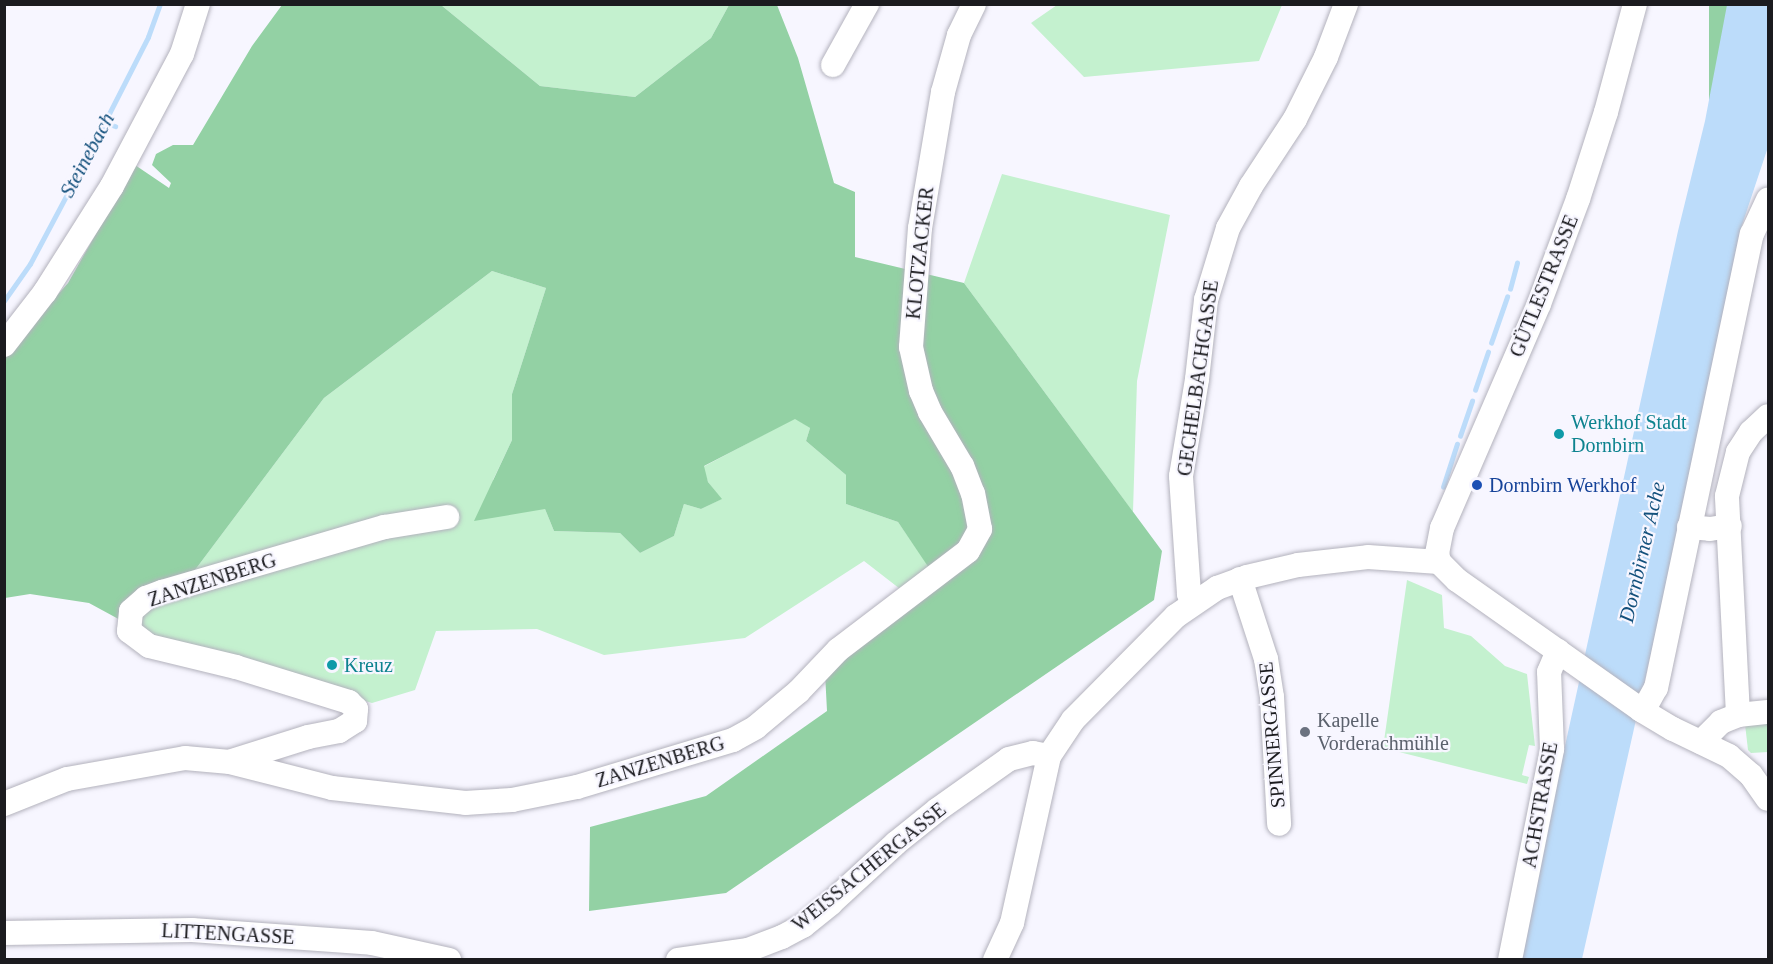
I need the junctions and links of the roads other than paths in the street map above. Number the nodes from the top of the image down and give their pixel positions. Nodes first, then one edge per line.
1 (198, 4) edge
2 (867, 4) edge
3 (974, 4) edge
4 (1346, 4) edge
5 (1635, 4) edge
6 (833, 65) dead end
7 (1768, 199) edge
8 (4, 345) edge
9 (1768, 416) edge
10 (973, 494) joint
11 (447, 517) dead end
12 (1689, 526) junction
13 (1730, 526) junction
14 (1438, 562) junction
15 (1240, 579) junction
16 (1193, 603) junction
17 (1567, 657) junction
18 (1645, 712) junction
19 (1768, 712) edge
20 (1738, 715) junction
21 (1701, 742) junction
22 (1049, 756) junction
23 (230, 762) junction
24 (1768, 799) edge
25 (4, 804) edge
26 (1279, 824) dead end
27 (4, 933) edge
28 (449, 960) edge
29 (678, 960) edge
30 (995, 960) edge
31 (1510, 960) edge

1 - 8 street
2 - 6 street
3 - 10 street, KLOTZACKER
4 - 16 street, GECHELBACHGASSE
5 - 14 street, GÜTLESTRASSE
7 - 12 street
9 - 13 street
10 - 23 street, ZANZENBERG
11 - 23 street, ZANZENBERG
12 - 13 street
12 - 18 street
13 - 20 street
14 - 15 street
14 - 17 street
15 - 16 street
15 - 26 street, SPINNERGASSE
16 - 22 street
17 - 18 street
17 - 31 street, ACHSTRASSE
18 - 21 street
19 - 20 street
20 - 21 street
21 - 24 street
22 - 29 street, WEISSACHERGASSE
22 - 30 street
23 - 25 street, ZANZENBERG
27 - 28 street, LITTENGASSE

